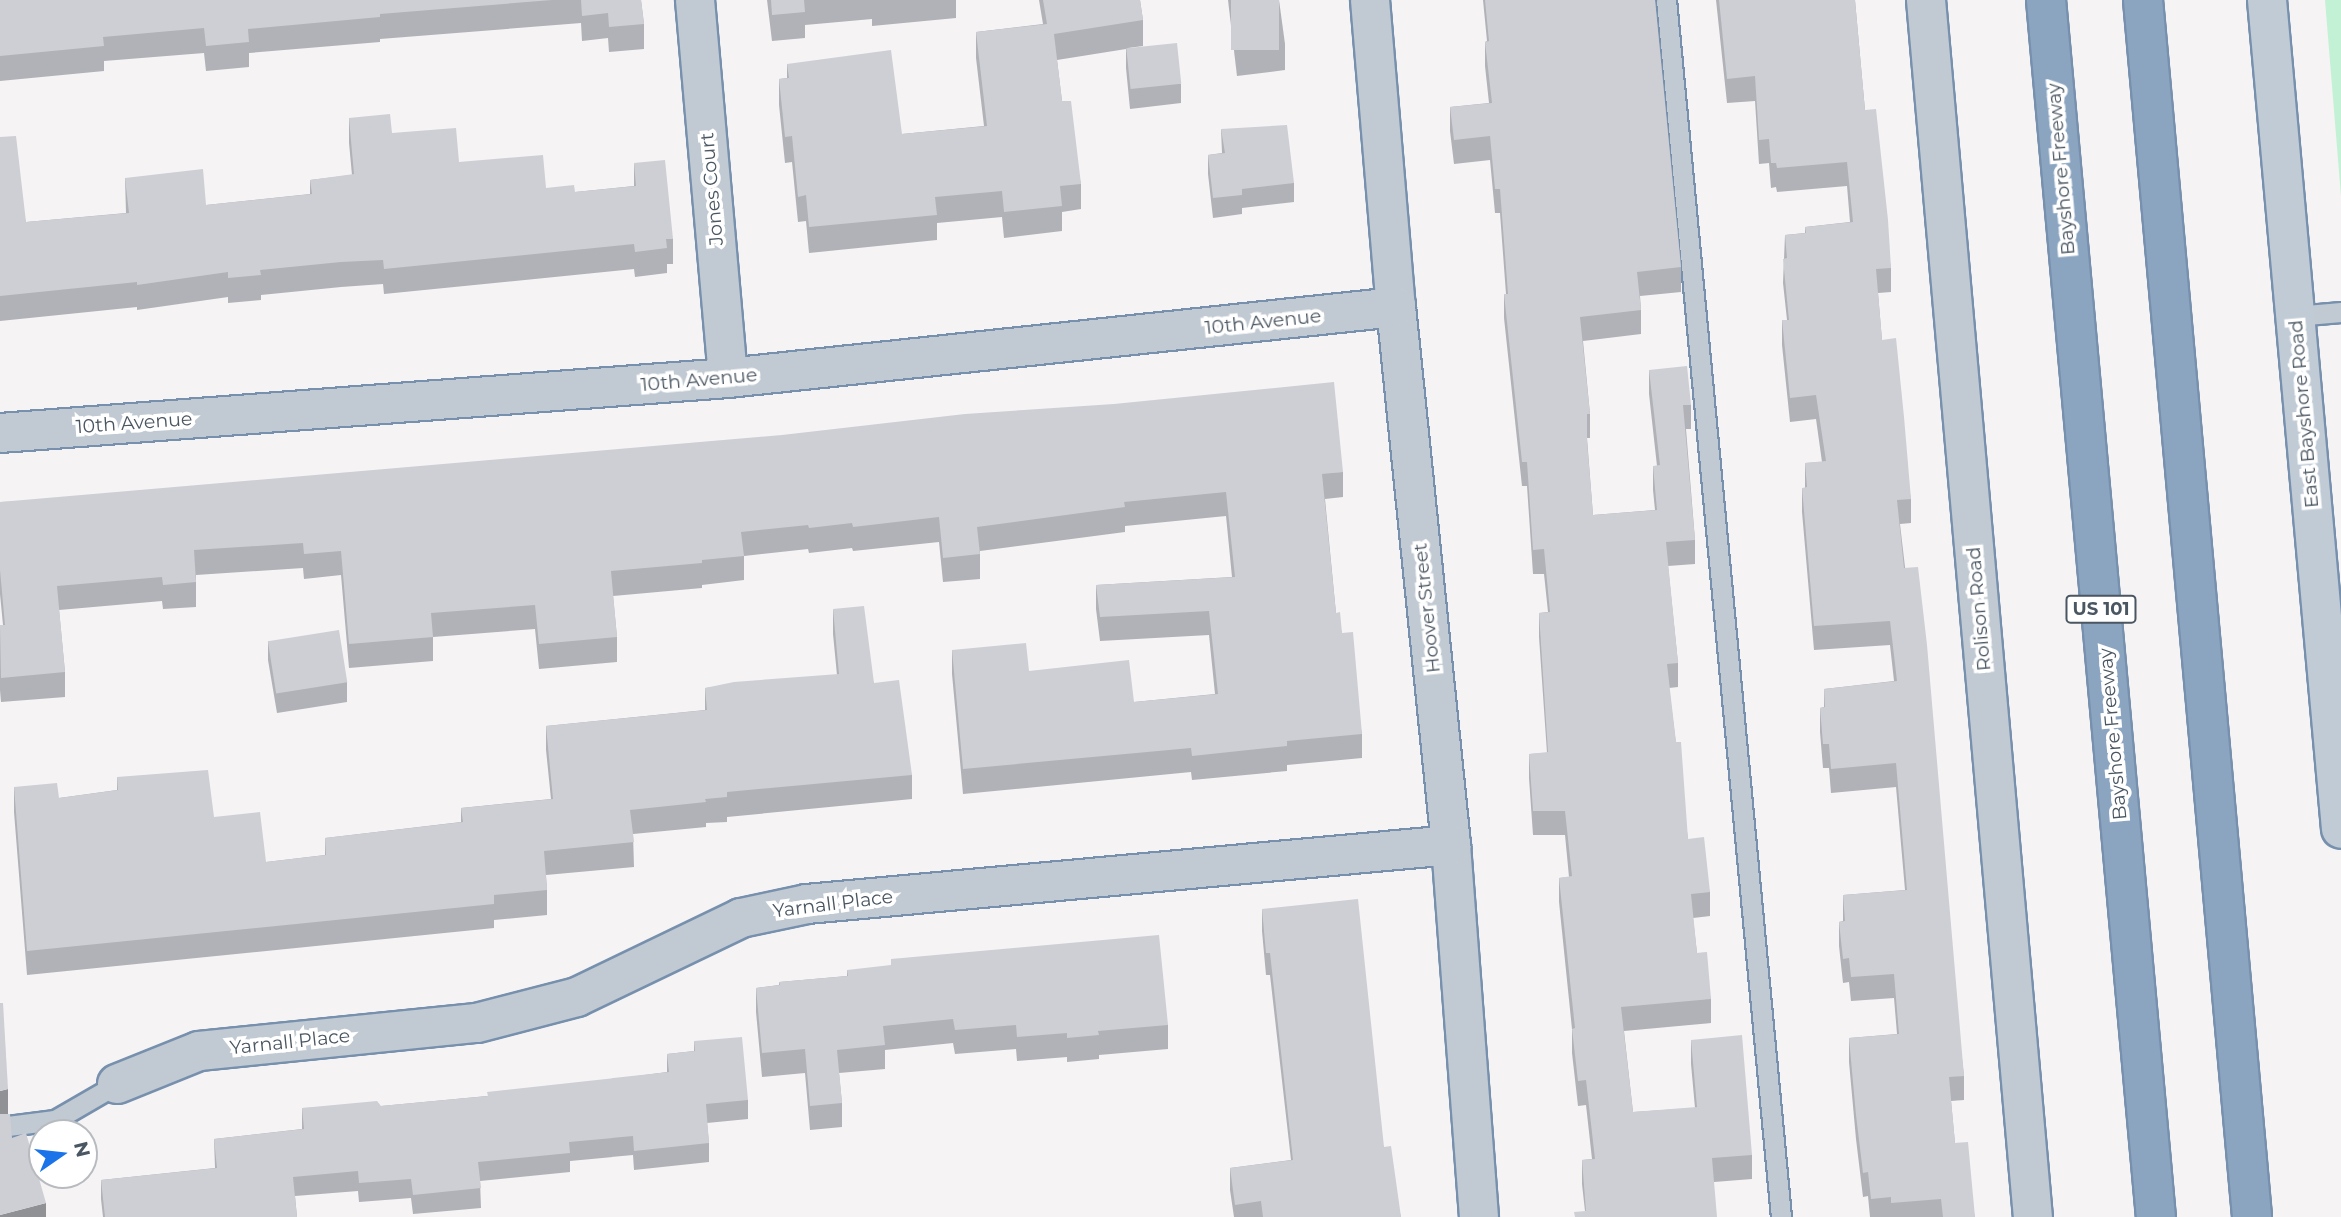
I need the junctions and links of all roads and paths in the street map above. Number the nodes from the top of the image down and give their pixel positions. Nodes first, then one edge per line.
1 (695, 0) edge
2 (1370, 0) edge
3 (1666, 0) edge
4 (1926, 0) edge
5 (2046, 0) edge
6 (2143, 0) edge
7 (2267, 0) edge
8 (1396, 307) junction
9 (2341, 312) edge
10 (2295, 316) junction
11 (728, 378) junction
12 (0, 433) edge
13 (2341, 829) edge
14 (1451, 845) junction
15 (117, 1084) joint
16 (0, 1127) edge
17 (1479, 1217) edge
18 (1781, 1217) edge
19 (2033, 1217) edge
20 (2156, 1217) edge
21 (2252, 1217) edge

1 - 11 street, Jones Court
2 - 8 street, Hoover Street
3 - 18 lane
4 - 19 street, Rolison Road
5 - 20 highway, Bayshore Freeway / US 101
6 - 21 highway
7 - 10 street, East Bayshore Road
8 - 11 street, 10th Avenue
8 - 14 street, Hoover Street
9 - 10 lane
10 - 13 street, East Bayshore Road
11 - 12 street, 10th Avenue
14 - 15 street, Yarnall Place
14 - 17 street, Hoover Street
15 - 16 lane

